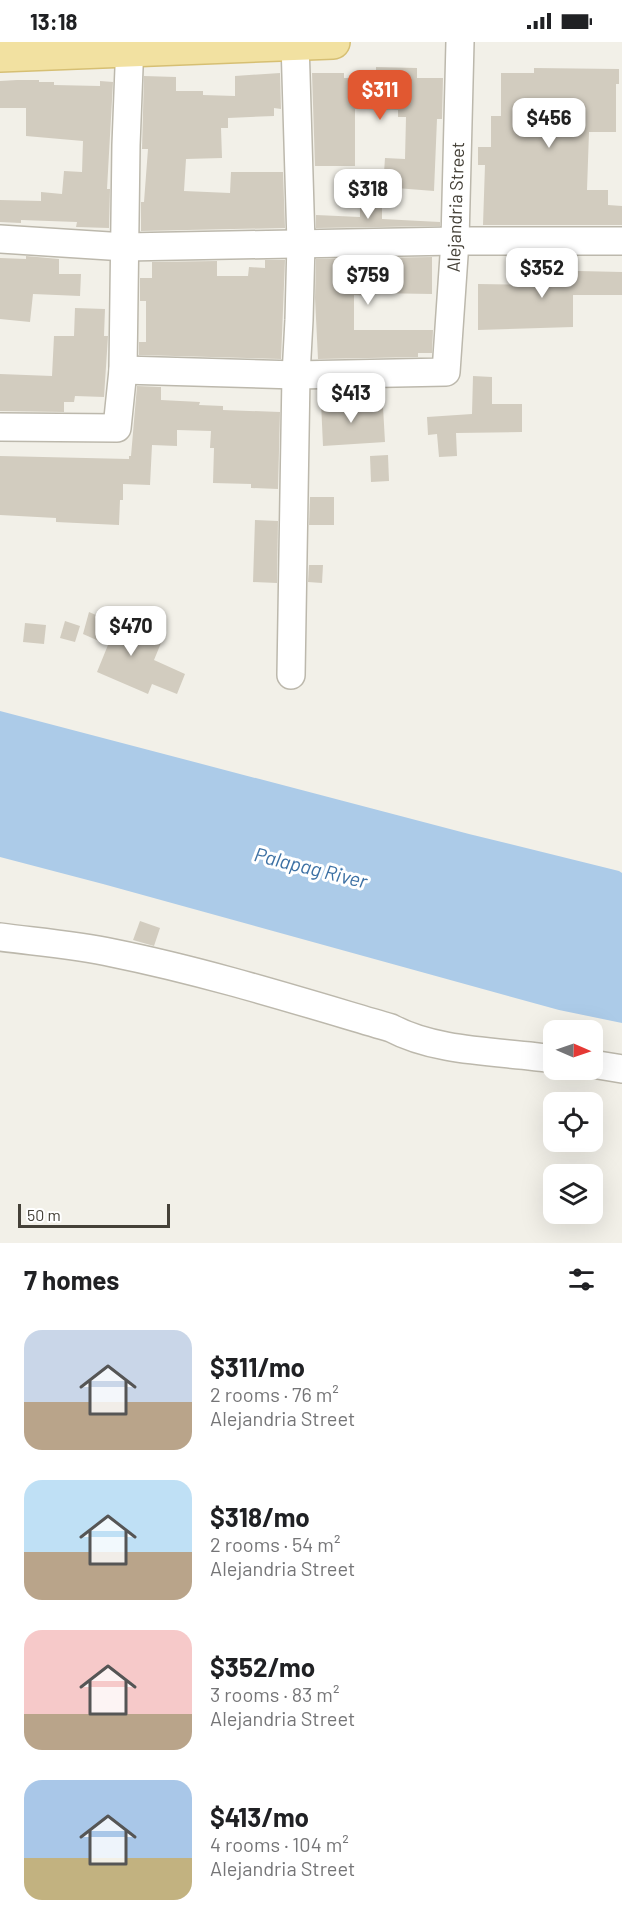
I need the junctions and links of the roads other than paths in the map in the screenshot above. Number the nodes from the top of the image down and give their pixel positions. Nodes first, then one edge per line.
1 (295, 42) edge
2 (333, 42) edge
3 (460, 42) edge
4 (130, 45) edge
5 (0, 55) edge
6 (0, 239) edge
7 (455, 241) junction
8 (622, 241) edge
9 (301, 243) junction
10 (125, 247) junction
11 (123, 370) junction
12 (296, 375) junction
13 (0, 427) edge
14 (291, 675) dead end
15 (0, 937) edge
16 (543, 1058) edge
17 (603, 1066) edge
18 (622, 1069) edge

1 - 2 main road
1 - 4 main road
1 - 9 street
3 - 7 street, Alejandria Street
4 - 5 main road
4 - 10 street
6 - 10 street
7 - 8 street
7 - 9 street
7 - 12 street, Alejandria Street
9 - 10 street
9 - 12 street
10 - 11 street
11 - 12 street
11 - 13 street
12 - 14 street
15 - 16 street
17 - 18 street

